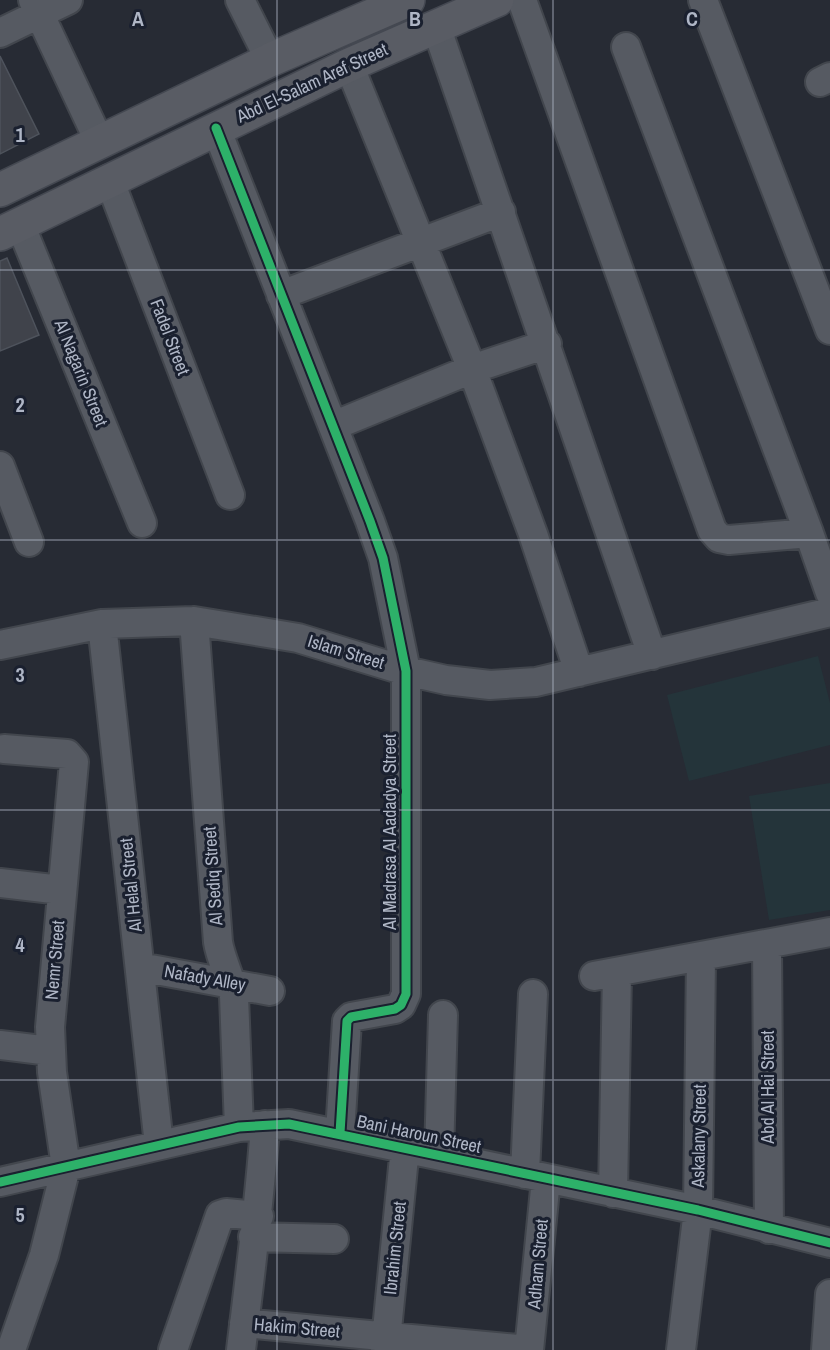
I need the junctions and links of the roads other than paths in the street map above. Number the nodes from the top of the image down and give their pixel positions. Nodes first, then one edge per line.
1 (68, 0) edge
2 (240, 0) edge
3 (497, 0) edge
4 (522, 0) edge
5 (703, 0) edge
6 (392, 3) edge
7 (36, 7) edge
8 (436, 26) junction
9 (0, 33) edge
10 (627, 46) dead end
11 (270, 60) junction
12 (348, 65) junction
13 (216, 128) junction
14 (100, 143) junction
15 (109, 179) junction
16 (0, 190) edge
17 (501, 212) junction
18 (10, 229) edge
19 (421, 243) junction
20 (282, 295) junction
21 (830, 330) edge
22 (547, 344) junction
23 (472, 369) junction
24 (333, 426) junction
25 (0, 466) edge
26 (230, 495) dead end
27 (142, 523) dead end
28 (809, 534) junction
29 (29, 542) dead end
30 (830, 593) edge
31 (830, 612) edge
32 (194, 621) junction
33 (102, 624) junction
34 (0, 645) edge
35 (652, 655) junction
36 (406, 671) junction
37 (579, 672) junction
38 (4, 749) dead end
39 (0, 883) edge
40 (61, 890) junction
41 (830, 932) edge
42 (767, 944) junction
43 (701, 957) junction
44 (140, 967) junction
45 (231, 982) junction
46 (270, 991) dead end
47 (533, 994) dead end
48 (443, 1015) dead end
49 (0, 1045) edge
50 (50, 1052) junction
51 (252, 1126) junction
52 (340, 1133) junction
53 (159, 1145) junction
54 (405, 1147) junction
55 (439, 1155) junction
56 (66, 1167) junction
57 (535, 1176) junction
58 (0, 1182) edge
59 (613, 1193) junction
60 (698, 1210) junction
61 (256, 1226) junction
62 (769, 1229) junction
63 (334, 1239) dead end
64 (830, 1243) edge
65 (830, 1294) edge
66 (243, 1337) edge
67 (386, 1343) edge
68 (11, 1350) edge
69 (173, 1350) edge
70 (529, 1350) edge
71 (681, 1350) edge
72 (826, 1350) edge

1 - 7 street
2 - 11 street
3 - 8 main road, Abd El-Salam Aref Street
4 - 28 street
5 - 21 street
6 - 11 main road, Abd El-Salam Aref Street
7 - 9 street
7 - 14 street
8 - 12 main road, Abd El-Salam Aref Street
8 - 17 street
10 - 28 street
11 - 14 main road, Abd El-Salam Aref Street
12 - 13 main road, Abd El-Salam Aref Street
12 - 19 street
13 - 15 main road, Abd El-Salam Aref Street
13 - 20 street, Al Madrasa Al Aadadya Street
14 - 16 main road, Abd El-Salam Aref Street
15 - 18 main road, Abd El-Salam Aref Street
15 - 26 street, Fadel Street
17 - 19 street
17 - 22 street
18 - 27 street, Al Nagarin Street
19 - 20 street
19 - 23 street
20 - 24 street, Al Madrasa Al Aadadya Street
22 - 23 street
22 - 35 street
23 - 24 street
23 - 37 street
24 - 36 street, Al Madrasa Al Aadadya Street
25 - 29 street
28 - 30 street
31 - 35 street, Islam Street
32 - 33 street, Islam Street
32 - 36 street, Islam Street
32 - 45 street, Al Sediq Street
33 - 34 street, Islam Street
33 - 44 street, Al Helal Street
35 - 37 street, Islam Street
36 - 37 street, Islam Street
36 - 52 street, Al Madrasa Al Aadadya Street
38 - 40 street, Nemr Street
39 - 40 street
40 - 50 street, Nemr Street
41 - 42 street
42 - 43 street
42 - 62 street, Abd Al Hai Street
43 - 59 street
43 - 60 street, Askalany Street
44 - 45 street, Nafady Alley
44 - 53 street, Al Helal Street
45 - 46 street, Nafady Alley
45 - 51 street, Al Sediq Street
47 - 57 street, Adham Street
48 - 55 street
49 - 50 street
50 - 56 street, Nemr Street
51 - 52 street, Bani Haroun Street
51 - 53 street, Bani Haroun Street
51 - 61 street, Al Sediq Street
52 - 54 street, Bani Haroun Street
53 - 56 street, Bani Haroun Street
54 - 55 street, Bani Haroun Street
54 - 67 street, Ibrahim Street
55 - 57 street, Bani Haroun Street
56 - 58 street, Bani Haroun Street
56 - 68 street
57 - 59 street, Bani Haroun Street
57 - 70 street, Adham Street
59 - 60 street, Bani Haroun Street
60 - 62 street, Bani Haroun Street
60 - 71 street, Askalany Street
61 - 63 street
61 - 66 street, Al Sediq Street
61 - 69 street
62 - 64 street, Bani Haroun Street
65 - 72 street
66 - 67 street, Hakim Street
67 - 70 street, Hakim Street

